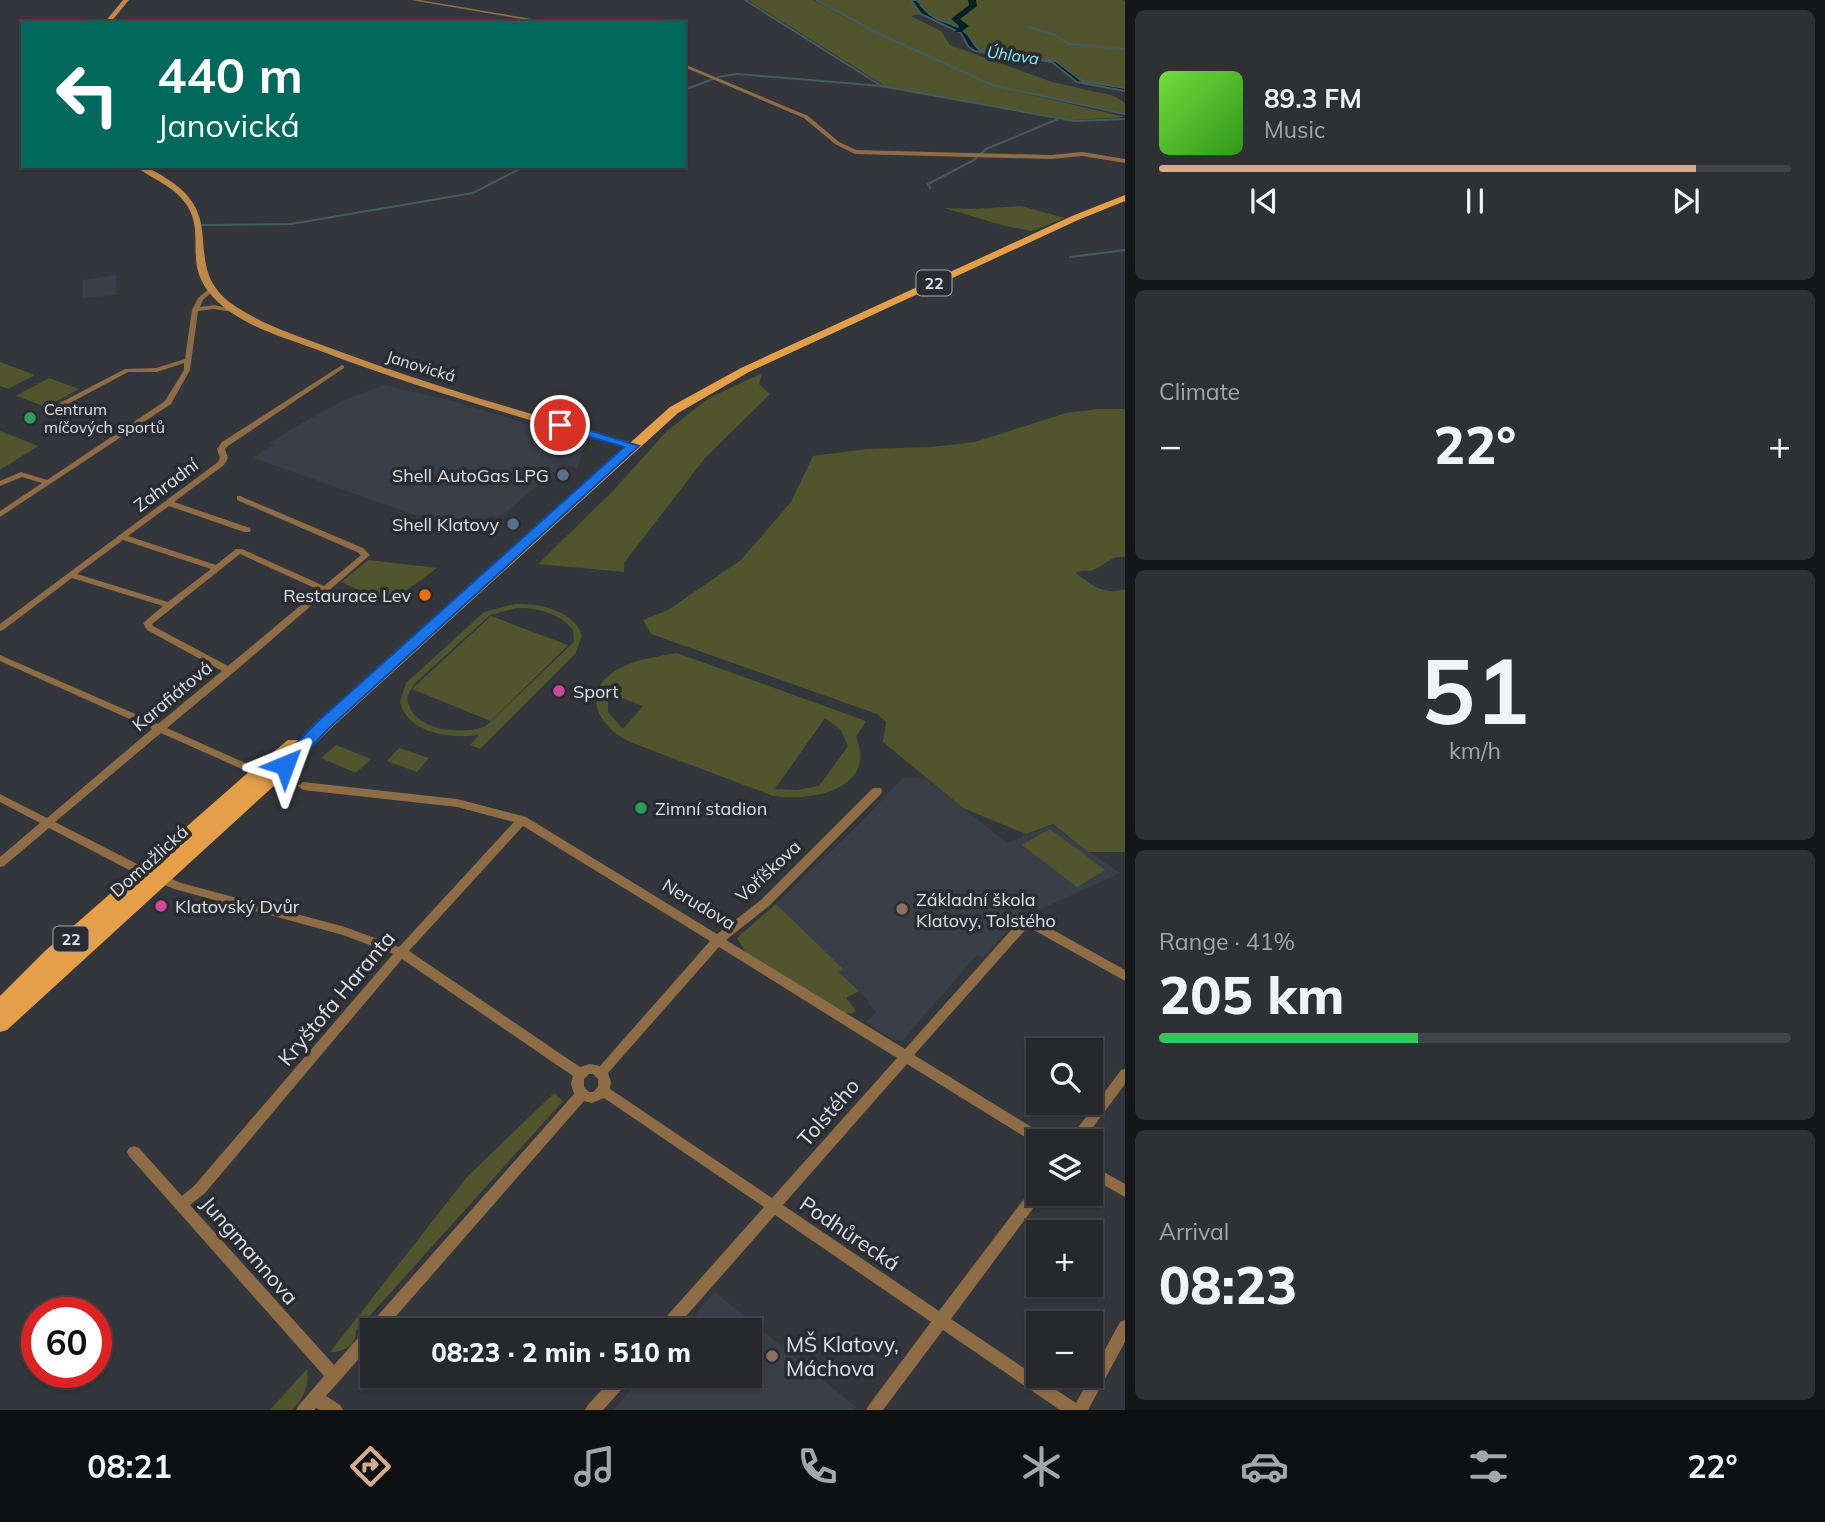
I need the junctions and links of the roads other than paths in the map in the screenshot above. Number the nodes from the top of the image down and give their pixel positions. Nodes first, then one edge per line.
1 (125, 0) edge
2 (413, 0) edge
3 (109, 21) edge
4 (541, 21) edge
5 (686, 66) edge
6 (1125, 161) edge
7 (142, 168) edge
8 (1125, 198) edge
9 (211, 290) junction
10 (195, 310) junction
11 (233, 310) junction
12 (188, 360) junction
13 (342, 367) dead end
14 (54, 408) dead end
15 (633, 446) junction
16 (47, 482) junction
17 (0, 484) edge
18 (240, 498) dead end
19 (168, 502) junction
20 (0, 515) edge
21 (247, 530) dead end
22 (122, 537) junction
23 (217, 568) junction
24 (72, 575) junction
25 (325, 590) junction
26 (168, 605) junction
27 (0, 628) edge
28 (0, 658) edge
29 (230, 671) junction
30 (159, 730) junction
31 (248, 768) dead end
32 (303, 786) dead end
33 (877, 791) dead end
34 (0, 798) edge
35 (522, 820) junction
36 (50, 823) junction
37 (0, 863) edge
38 (153, 876) junction
39 (719, 939) junction
40 (401, 951) junction
41 (1125, 976) edge
42 (0, 1009) edge
43 (0, 1024) edge
44 (904, 1057) junction
45 (601, 1073) junction
46 (580, 1074) junction
47 (1125, 1074) edge
48 (604, 1091) junction
49 (583, 1093) junction
50 (1084, 1129) edge
51 (1026, 1131) edge
52 (134, 1152) dead end
53 (1103, 1178) edge
54 (1125, 1191) edge
55 (182, 1204) junction
56 (774, 1206) junction
57 (1027, 1206) edge
58 (385, 1318) edge
59 (675, 1318) edge
60 (942, 1320) junction
61 (1125, 1327) edge
62 (360, 1347) edge
63 (334, 1376) junction
64 (613, 1388) edge
65 (309, 1404) edge
66 (335, 1410) edge
67 (593, 1410) edge
68 (874, 1410) edge
69 (1073, 1410) edge
70 (1080, 1410) edge

1 - 3 main road
2 - 4 street
5 - 6 street
7 - 9 main road
8 - 15 main road, 22
9 - 10 street
9 - 11 main road, Janovická
10 - 11 street
10 - 12 street
11 - 15 main road, Janovická
12 - 14 street
12 - 16 street
13 - 19 street, Zahradní
15 - 38 main road, Domažlická / 22
16 - 17 street
16 - 20 street
18 - 25 street, Karafiátová
19 - 21 street
19 - 22 street, Zahradní
22 - 23 street
22 - 24 street, Zahradní
23 - 25 street
23 - 26 street
24 - 26 street
24 - 27 street, Zahradní
25 - 29 street, Karafiátová
26 - 29 street
28 - 30 street
29 - 30 street, Karafiátová
30 - 31 street
30 - 36 street, Karafiátová
32 - 35 street, Nerudova
33 - 39 street, Voříškova
34 - 36 street
35 - 39 street, Nerudova
35 - 40 street, Kryštofa Haranta
36 - 37 street, Karafiátová
36 - 38 street
38 - 40 street
38 - 42 main road, Domažlická / 22
38 - 43 main road, Domažlická / 22
39 - 44 street, Nerudova
39 - 45 street, Voříškova
40 - 46 street
40 - 55 street, Kryštofa Haranta
41 - 44 street, Tolstého
44 - 51 street, Nerudova
44 - 56 street, Tolstého
45 - 46 street
45 - 48 street
46 - 49 street
47 - 50 street
48 - 49 street
48 - 56 street, Podhůrecká
49 - 58 street
52 - 55 street, Jungmannova
53 - 54 street
55 - 63 street, Jungmannova
56 - 59 street, Tolstého
56 - 60 street, Podhůrecká
57 - 60 street
60 - 68 street
60 - 69 street, Podhůrecká
61 - 70 street
62 - 63 street
63 - 65 street
64 - 67 street
65 - 66 street

